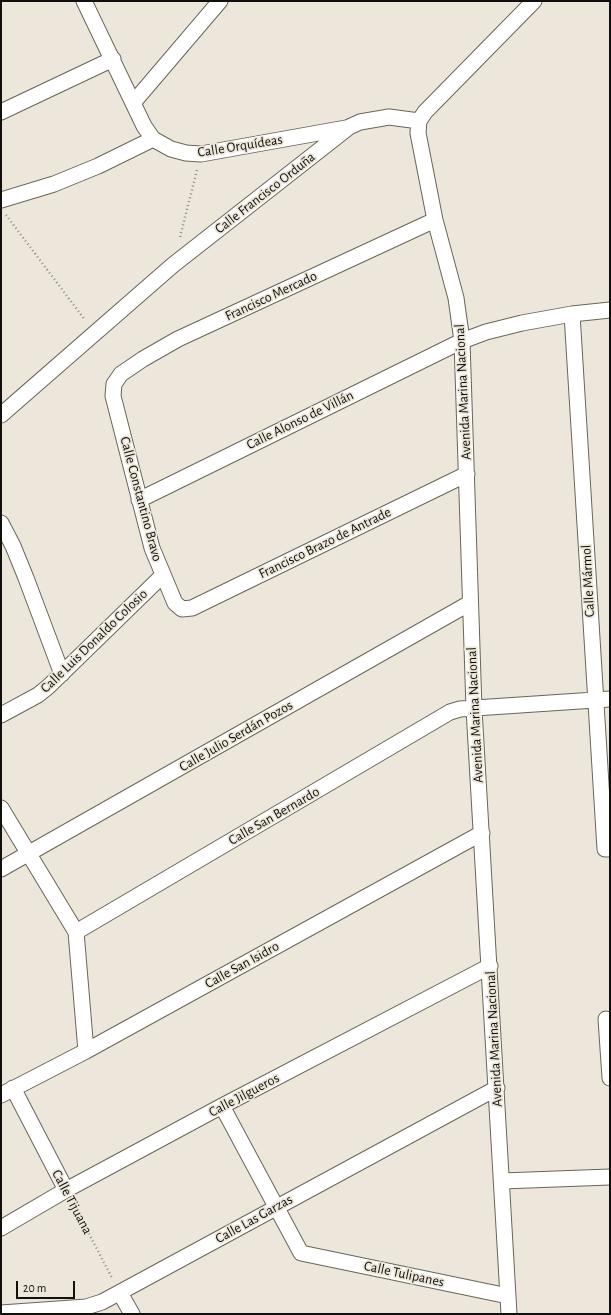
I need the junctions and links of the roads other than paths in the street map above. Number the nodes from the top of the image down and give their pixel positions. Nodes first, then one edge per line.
1 (84, 1) edge
2 (220, 1) edge
3 (534, 1) edge
4 (113, 59) junction
5 (133, 103) junction
6 (1, 112) edge
7 (419, 121) junction
8 (349, 127) junction
9 (153, 139) junction
10 (1, 200) edge
11 (435, 220) junction
12 (610, 310) edge
13 (572, 314) junction
14 (462, 340) junction
15 (114, 384) joint
16 (2, 411) edge
17 (467, 474) junction
18 (139, 500) junction
19 (1, 523) edge
20 (162, 576) junction
21 (470, 603) junction
22 (182, 609) joint
23 (62, 674) junction
24 (595, 699) junction
25 (610, 699) edge
26 (474, 709) junction
27 (1, 715) edge
28 (1, 808) edge
29 (482, 833) junction
30 (607, 849) edge
31 (29, 854) junction
32 (1, 869) edge
33 (76, 932) junction
34 (490, 966) junction
35 (606, 1019) dead end
36 (86, 1051) junction
37 (610, 1078) edge
38 (496, 1088) junction
39 (7, 1092) edge
40 (222, 1106) junction
41 (610, 1177) edge
42 (502, 1182) junction
43 (66, 1190) junction
44 (276, 1207) junction
45 (1, 1228) edge
46 (120, 1292) junction
47 (508, 1296) junction
48 (1, 1313) edge
49 (34, 1313) edge
50 (132, 1314) edge
51 (509, 1314) edge

1 - 4 street
2 - 5 street
3 - 7 street
4 - 5 street
4 - 6 street
5 - 9 street
7 - 8 street, Calle Francisco Orduña
7 - 11 street, Avenida Marina Nacional
8 - 9 street, Calle Orquídeas
8 - 16 street, Calle Francisco Orduña
9 - 10 street
11 - 14 street, Avenida Marina Nacional
11 - 15 street, Francisco Mercado
12 - 13 street, Calle Alonso de Villán
13 - 14 street, Calle Alonso de Villán
13 - 24 street, Calle Mármol
14 - 17 street, Avenida Marina Nacional
14 - 18 street, Calle Alonso de Villán
15 - 18 street, Calle Constantino Bravo
17 - 21 street, Avenida Marina Nacional
17 - 22 street, Francisco Brazo de Antrade
18 - 20 street, Calle Constantino Bravo
19 - 23 street
20 - 22 street, Calle Constantino Bravo
20 - 23 street, Calle Luis Donaldo Colosio
21 - 26 street, Avenida Marina Nacional
21 - 31 street, Calle Julio Serdán Pozos
23 - 27 street, Calle Luis Donaldo Colosio
24 - 25 street, Calle San Bernardo
24 - 26 street, Calle San Bernardo
24 - 30 street, Calle Mármol
26 - 29 street, Avenida Marina Nacional
26 - 33 street, Calle San Bernardo
28 - 31 street
29 - 34 street, Avenida Marina Nacional
29 - 36 street, Calle San Isidro
31 - 32 street, Calle Julio Serdán Pozos
31 - 33 street
33 - 36 street
34 - 38 street, Avenida Marina Nacional
34 - 40 street, Calle Jilgueros
35 - 37 street
36 - 39 street, Calle San Isidro
38 - 42 street, Avenida Marina Nacional
38 - 44 street, Calle Las Garzas
39 - 43 street, Calle Tijuana
40 - 43 street, Calle Jilgueros
40 - 44 street
41 - 42 street
42 - 47 street, Avenida Marina Nacional
43 - 45 street, Calle Jilgueros
44 - 46 street, Calle Las Garzas
44 - 47 street, Calle Tulipanes
46 - 49 street, Calle Las Garzas
46 - 50 street
47 - 51 street, Avenida Marina Nacional
48 - 49 street, Calle Las Garzas

